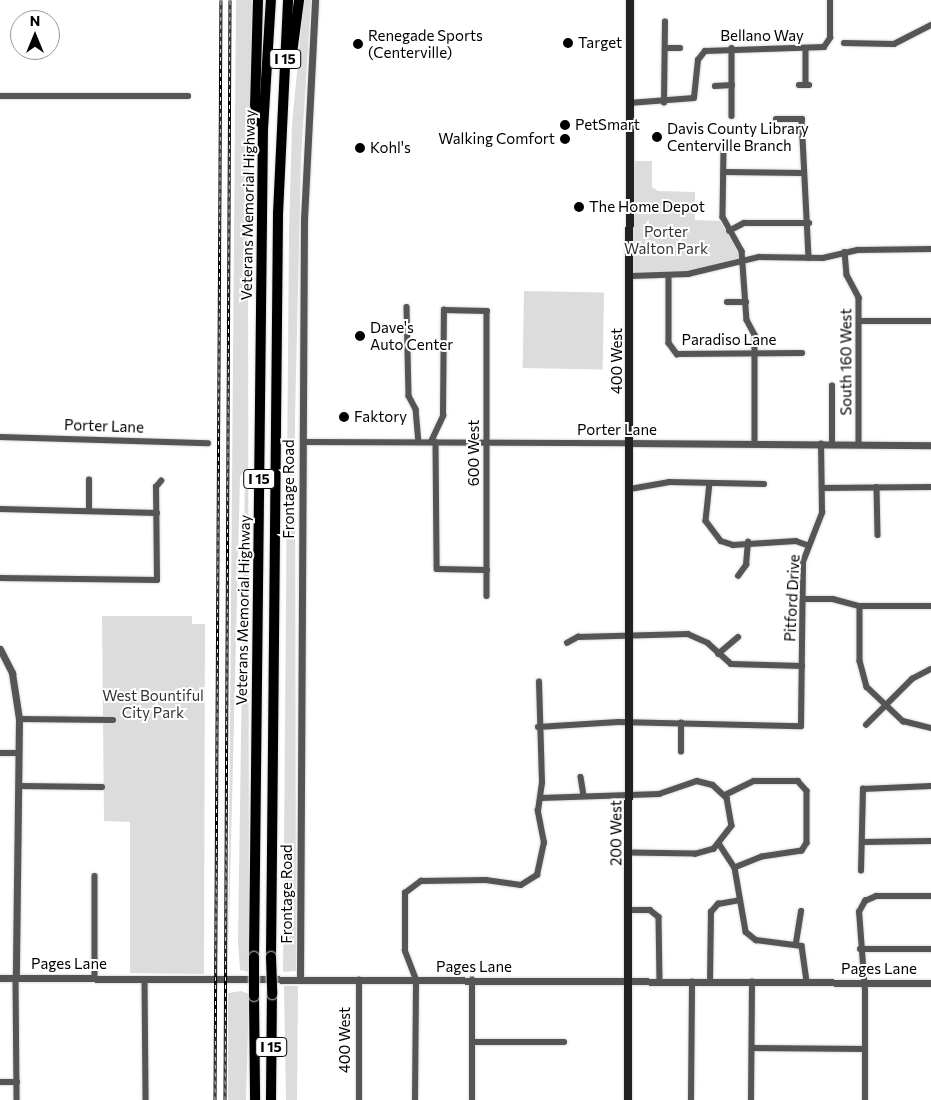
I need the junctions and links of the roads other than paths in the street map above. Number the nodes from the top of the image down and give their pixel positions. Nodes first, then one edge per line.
1 (258, 0) edge
2 (270, 0) edge
3 (288, 0) edge
4 (300, 0) edge
5 (315, 0) edge
6 (630, 0) edge
7 (830, 0) edge
8 (665, 22) dead end
9 (931, 25) edge
10 (844, 43) dead end
11 (665, 48) junction
12 (680, 48) dead end
13 (732, 48) junction
14 (806, 49) junction
15 (732, 85) junction
16 (799, 85) dead end
17 (715, 86) dead end
18 (0, 96) edge
19 (188, 96) dead end
20 (630, 103) junction
21 (664, 103) junction
22 (731, 116) dead end
23 (283, 119) junction
24 (776, 119) dead end
25 (263, 130) junction
26 (724, 150) dead end
27 (724, 172) junction
28 (802, 173) junction
29 (809, 223) junction
30 (729, 230) junction
31 (931, 249) edge
32 (846, 252) junction
33 (809, 258) junction
34 (743, 260) junction
35 (669, 275) junction
36 (631, 276) junction
37 (727, 302) dead end
38 (746, 302) junction
39 (407, 307) dead end
40 (859, 321) junction
41 (929, 321) edge
42 (802, 353) dead end
43 (755, 355) junction
44 (832, 386) dead end
45 (0, 437) edge
46 (303, 442) junction
47 (419, 442) junction
48 (434, 442) junction
49 (208, 443) dead end
50 (487, 443) junction
51 (630, 443) junction
52 (755, 444) junction
53 (821, 444) junction
54 (832, 444) junction
55 (859, 445) junction
56 (931, 445) edge
57 (89, 480) dead end
58 (161, 481) dead end
59 (710, 483) junction
60 (764, 484) dead end
61 (877, 487) junction
62 (931, 487) edge
63 (822, 488) junction
64 (630, 489) junction
65 (0, 509) edge
66 (89, 510) junction
67 (157, 513) junction
68 (878, 534) dead end
69 (748, 542) junction
70 (807, 545) junction
71 (487, 570) junction
72 (738, 576) dead end
73 (0, 578) edge
74 (487, 596) dead end
75 (802, 599) junction
76 (860, 606) junction
77 (931, 606) edge
78 (630, 635) junction
79 (738, 637) dead end
80 (567, 643) dead end
81 (0, 649) edge
82 (718, 654) junction
83 (802, 666) junction
84 (931, 669) edge
85 (538, 682) dead end
86 (886, 706) junction
87 (19, 719) junction
88 (113, 720) dead end
89 (630, 722) junction
90 (681, 723) junction
91 (866, 725) dead end
92 (538, 727) junction
93 (931, 728) edge
94 (681, 752) dead end
95 (0, 753) edge
96 (18, 753) junction
97 (581, 776) dead end
98 (18, 786) junction
99 (931, 786) edge
100 (102, 787) dead end
101 (630, 794) junction
102 (725, 795) junction
103 (584, 796) junction
104 (541, 798) junction
105 (931, 841) edge
106 (862, 842) junction
107 (720, 845) junction
108 (630, 853) junction
109 (735, 868) junction
110 (861, 872) dead end
111 (95, 876) dead end
112 (931, 896) edge
113 (740, 900) junction
114 (629, 910) junction
115 (801, 911) dead end
116 (796, 943) junction
117 (860, 949) junction
118 (931, 949) edge
119 (0, 978) edge
120 (16, 978) junction
121 (95, 978) junction
122 (145, 978) junction
123 (300, 979) junction
124 (359, 980) junction
125 (416, 980) junction
126 (472, 980) junction
127 (629, 981) junction
128 (660, 982) junction
129 (692, 982) junction
130 (710, 982) junction
131 (752, 982) junction
132 (807, 982) junction
133 (865, 983) junction
134 (931, 983) edge
135 (472, 1042) junction
136 (564, 1042) dead end
137 (752, 1048) junction
138 (865, 1049) junction
139 (0, 1082) edge
140 (17, 1082) junction
141 (17, 1100) edge
142 (146, 1100) edge
143 (255, 1100) edge
144 (271, 1100) edge
145 (359, 1100) edge
146 (415, 1100) edge
147 (472, 1100) edge
148 (628, 1100) edge
149 (692, 1100) edge
150 (751, 1100) edge
151 (865, 1100) edge

1 - 25 highway
2 - 25 highway, Veterans Memorial Highway / I 15
3 - 23 highway, Veterans Memorial Highway / I 15
4 - 23 highway
5 - 46 street, Frontage Road
6 - 20 main road, 400 West
7 - 14 street, Bellano Way
8 - 11 street
9 - 10 street
11 - 12 street
11 - 21 street
13 - 14 street, Bellano Way
13 - 15 street
13 - 21 street, Bellano Way
14 - 16 street
15 - 17 street
15 - 22 street
18 - 19 street
20 - 21 street, Bellano Way
20 - 36 main road, 400 West
23 - 144 highway, Veterans Memorial Highway / I 15, bridge
24 - 28 street
25 - 143 highway, Veterans Memorial Highway / I 15, bridge
26 - 27 street
27 - 28 street
27 - 30 street
28 - 29 street
29 - 30 street
29 - 33 street
30 - 34 street
31 - 32 street
32 - 33 street
32 - 40 street, South 160 West
33 - 34 street
34 - 35 street
34 - 38 street
35 - 36 street
35 - 43 street, Paradiso Lane
36 - 51 main road, 400 West
37 - 38 street
38 - 43 street
39 - 47 street
40 - 41 street
40 - 55 street, South 160 West
42 - 43 street, Paradiso Lane
43 - 52 street
44 - 54 street
45 - 49 street, Porter Lane
46 - 47 street, Porter Lane
46 - 123 street, Frontage Road
47 - 48 street, Porter Lane
48 - 50 street, Porter Lane
48 - 50 street, 600 West
48 - 71 street
50 - 51 street, Porter Lane
50 - 71 street, 600 West
51 - 52 street, Porter Lane
51 - 64 main road, 400 West
52 - 53 street, Porter Lane
53 - 54 street, Porter Lane
53 - 63 street, Pitford Drive
54 - 55 street, Porter Lane
55 - 56 street, Porter Lane
57 - 66 street
58 - 67 street
59 - 60 street
59 - 64 street
59 - 69 street
61 - 62 street
61 - 63 street
61 - 68 street
63 - 70 street, Pitford Drive
64 - 78 main road, 400 West
65 - 66 street
66 - 67 street
67 - 73 street
69 - 70 street
69 - 72 street
70 - 75 street, Pitford Drive
71 - 74 street, 600 West
75 - 76 street
75 - 83 street, Pitford Drive
76 - 77 street
76 - 86 street
78 - 80 street
78 - 82 street
78 - 89 main road, 400 West
79 - 82 street
81 - 87 street
82 - 83 street
83 - 90 street, Pitford Drive
84 - 86 street
85 - 92 street
86 - 91 street
86 - 93 street
87 - 88 street
87 - 96 street
89 - 90 street
89 - 92 street
89 - 101 main road, 200 West
90 - 94 street
92 - 104 street
95 - 96 street
96 - 98 street
97 - 103 street
98 - 100 street
98 - 120 street
99 - 106 street
101 - 102 street
101 - 103 street
101 - 108 main road, 200 West
102 - 107 street
102 - 109 street
103 - 104 street
104 - 125 street
105 - 106 street
106 - 110 street
107 - 108 street
107 - 109 street
108 - 114 main road, 200 West
109 - 113 street
111 - 121 street
112 - 117 street
113 - 116 street
113 - 130 street
114 - 127 main road, 200 West
114 - 128 street
115 - 116 street
116 - 132 street
117 - 118 street
117 - 133 street
119 - 120 street, Pages Lane
120 - 121 street, Pages Lane
120 - 140 street
121 - 122 street, Pages Lane
122 - 123 street, Pages Lane
122 - 142 street
123 - 124 street, Pages Lane
124 - 125 street, Pages Lane
124 - 145 street, 400 West
125 - 126 street, Pages Lane
125 - 146 street
126 - 127 street, Pages Lane
126 - 135 street
127 - 128 street, Pages Lane
127 - 148 main road
128 - 129 street, Pages Lane
129 - 130 street, Pages Lane
129 - 149 street
130 - 131 street, Pages Lane
131 - 132 street, Pages Lane
131 - 137 street
132 - 133 street, Pages Lane
133 - 134 street, Pages Lane
133 - 138 street
135 - 136 street
135 - 147 street
137 - 138 street
137 - 150 street
138 - 151 street
139 - 140 street
140 - 141 street

